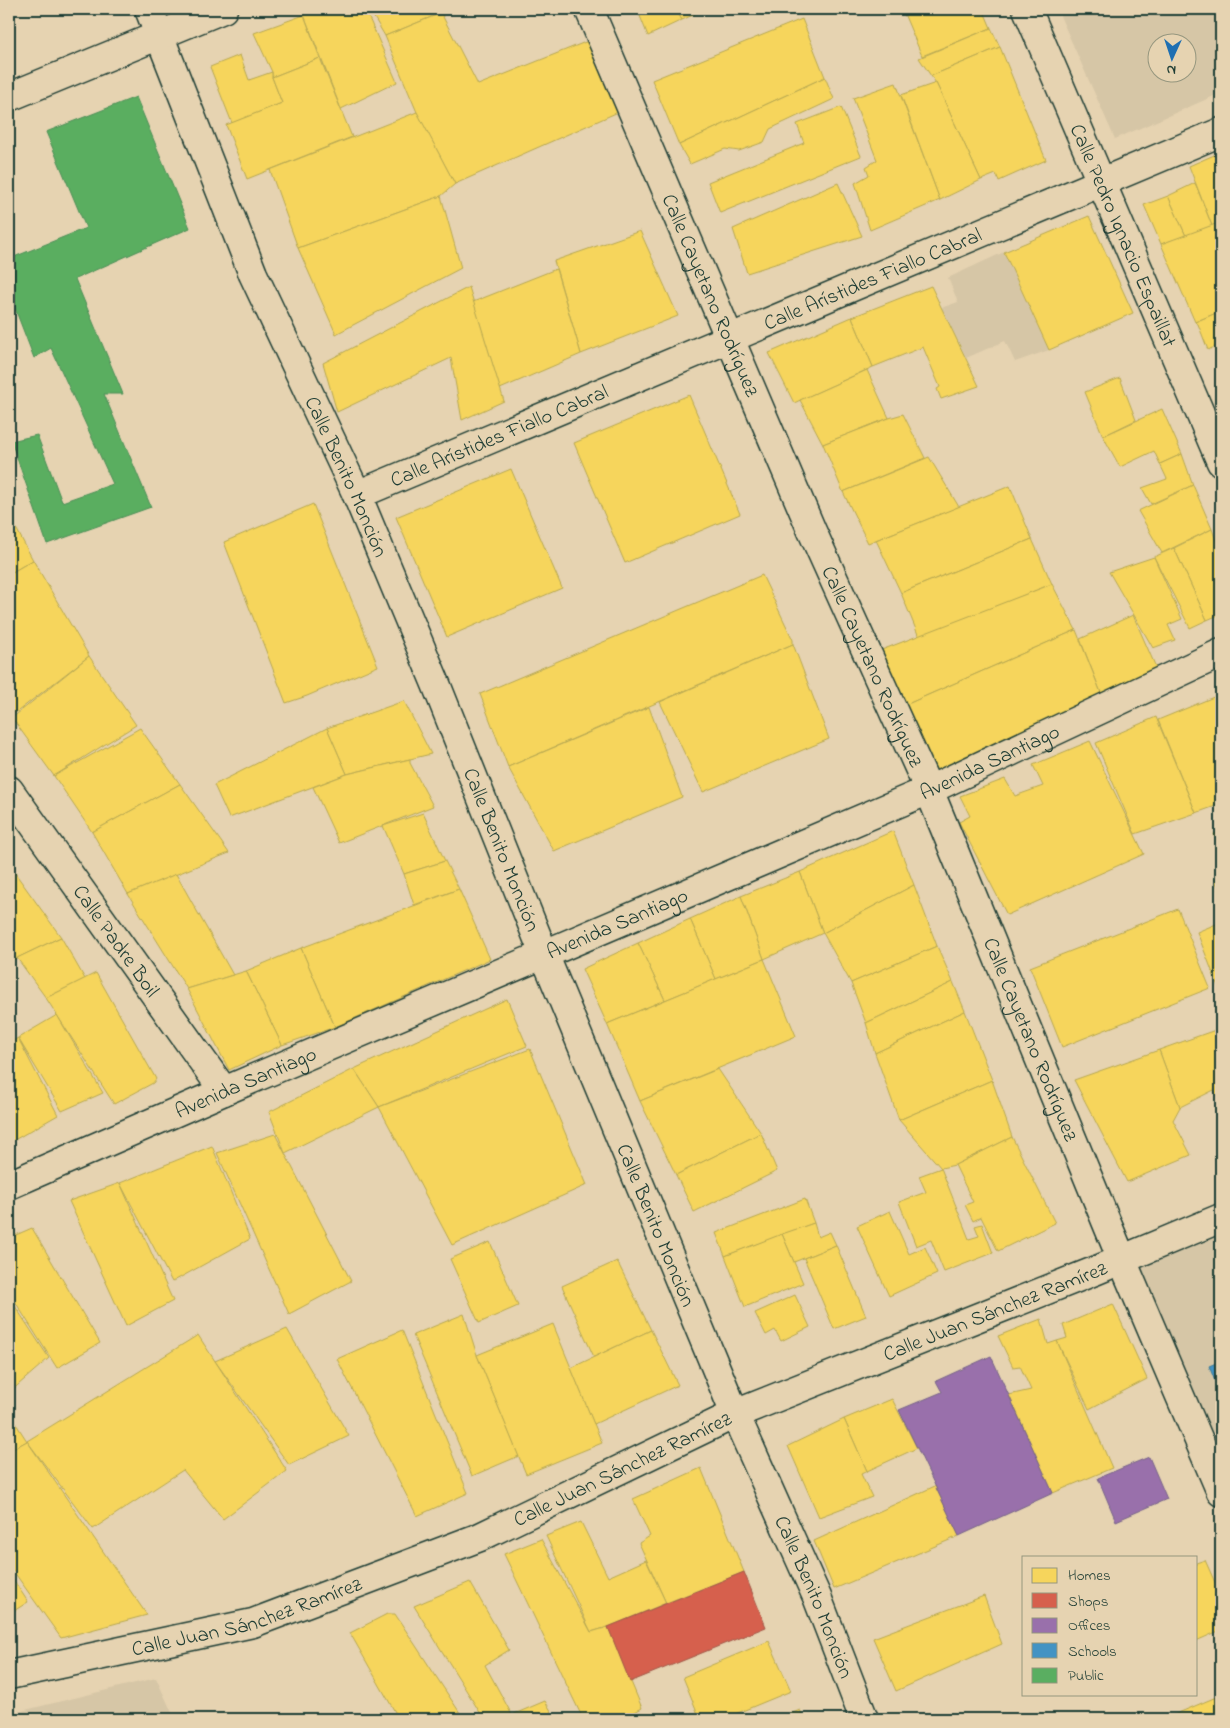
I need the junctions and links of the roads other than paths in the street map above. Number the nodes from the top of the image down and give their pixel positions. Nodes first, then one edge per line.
1 (149, 9) edge
2 (223, 9) edge
3 (589, 9) edge
4 (1027, 9) edge
5 (160, 35) junction
6 (9, 98) edge
7 (1221, 132) edge
8 (1101, 182) junction
9 (730, 338) junction
10 (1221, 462) edge
11 (356, 495) junction
12 (1221, 653) edge
13 (9, 790) edge
14 (929, 790) junction
15 (544, 954) junction
16 (224, 1091) junction
17 (9, 1185) edge
18 (1221, 1218) edge
19 (1122, 1260) junction
20 (735, 1414) junction
21 (1221, 1492) edge
22 (9, 1675) edge
23 (864, 1719) edge

1 - 5 street, Calle Benito Monción
2 - 5 street
3 - 9 street, Calle Cayetano Rodríguez
4 - 8 street, Calle Pedro Ignacio Espaillat
5 - 6 street
5 - 11 street, Calle Benito Monción
7 - 8 street, Calle Arístides Fiallo Cabral
8 - 9 street, Calle Arístides Fiallo Cabral
8 - 10 street, Calle Pedro Ignacio Espaillat
9 - 11 street, Calle Arístides Fiallo Cabral
9 - 14 street, Calle Cayetano Rodríguez
11 - 15 street, Calle Benito Monción
12 - 14 street, Avenida Santiago
13 - 16 street, Calle Padre Boil
14 - 15 street, Avenida Santiago
14 - 19 street, Calle Cayetano Rodríguez
15 - 16 street, Avenida Santiago
15 - 20 street, Calle Benito Monción
16 - 17 street, Avenida Santiago
18 - 19 street, Calle Juan Sánchez Ramírez
19 - 20 street, Calle Juan Sánchez Ramírez
19 - 21 street, Calle Cayetano Rodríguez
20 - 22 street, Calle Juan Sánchez Ramírez
20 - 23 street, Calle Benito Monción

